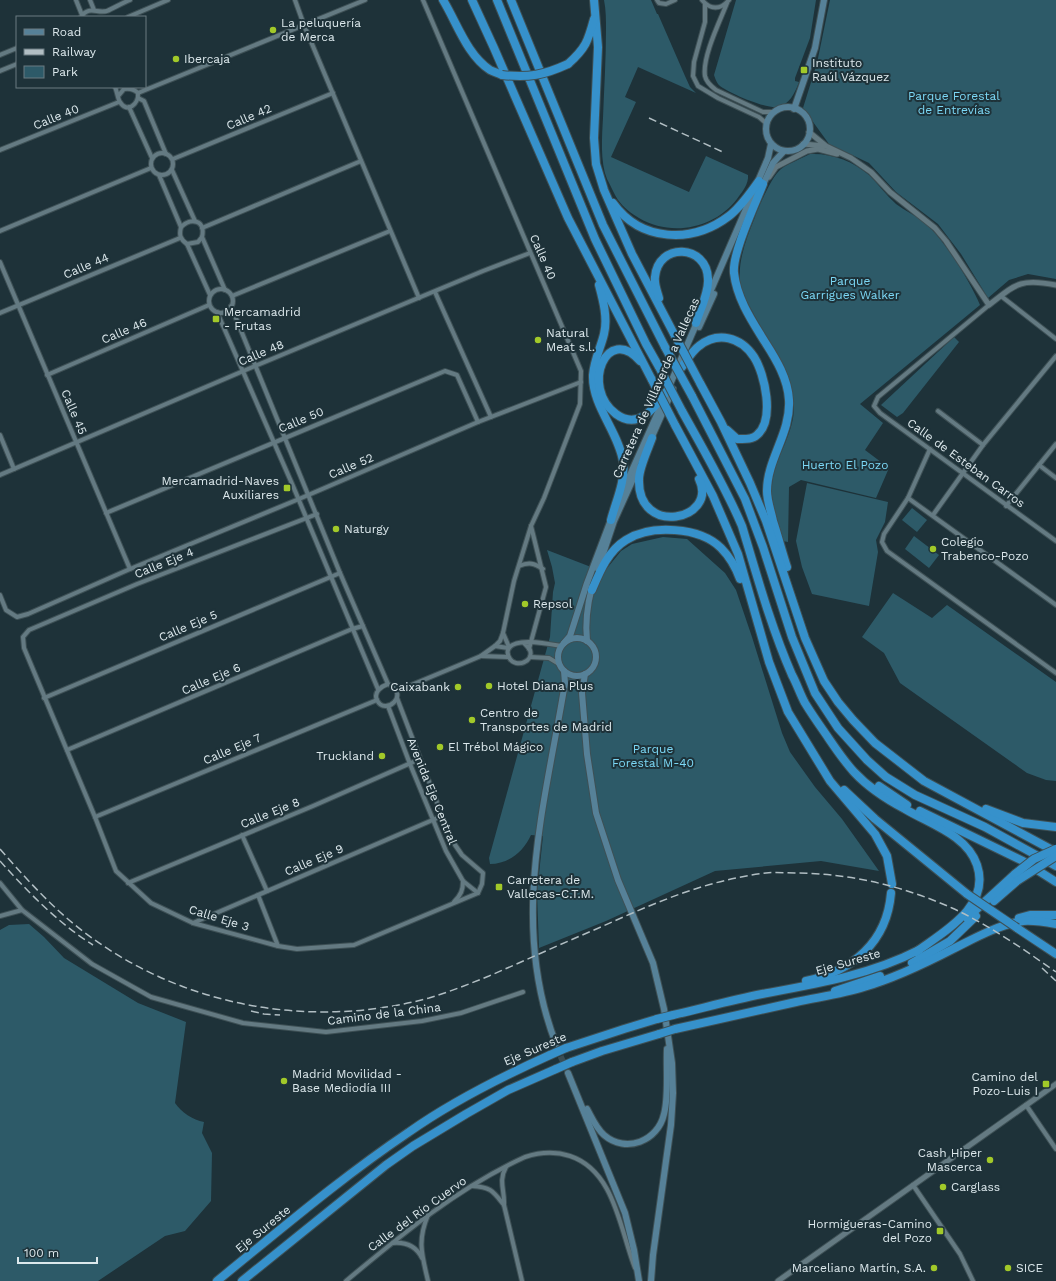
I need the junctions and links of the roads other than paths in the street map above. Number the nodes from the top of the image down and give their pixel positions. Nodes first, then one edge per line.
1 (76, 0) edge
2 (90, 0) edge
3 (130, 0) edge
4 (168, 0) edge
5 (295, 0) edge
6 (365, 0) edge
7 (423, 0) edge
8 (443, 0) edge
9 (472, 0) edge
10 (497, 0) edge
11 (511, 0) edge
12 (594, 0) edge
13 (657, 0) edge
14 (675, 0) edge
15 (702, 0) edge
16 (824, 0) edge
17 (728, 2) edge
18 (706, 4) junction
19 (94, 10) junction
20 (596, 10) junction
21 (100, 11) junction
22 (82, 16) edge
23 (104, 16) edge
24 (130, 16) edge
25 (304, 25) junction
26 (16, 48) edge
27 (0, 55) edge
28 (16, 64) edge
29 (0, 71) edge
30 (115, 88) edge
31 (129, 88) edge
32 (138, 93) junction
33 (333, 93) junction
34 (118, 95) junction
35 (138, 98) junction
36 (119, 102) junction
37 (128, 107) junction
38 (794, 109) junction
39 (774, 112) junction
40 (766, 124) junction
41 (809, 132) junction
42 (771, 144) junction
43 (803, 144) junction
44 (826, 146) junction
45 (0, 150) edge
46 (784, 151) junction
47 (166, 154) junction
48 (152, 158) junction
49 (851, 158) junction
50 (173, 160) junction
51 (361, 161) junction
52 (152, 168) junction
53 (172, 170) junction
54 (159, 175) junction
55 (761, 183) junction
56 (604, 190) junction
57 (195, 221) junction
58 (181, 227) junction
59 (202, 228) junction
60 (390, 231) junction
61 (0, 232) edge
62 (202, 237) junction
63 (180, 238) junction
64 (187, 244) junction
65 (530, 253) junction
66 (0, 262) edge
67 (596, 273) junction
68 (1056, 285) edge
69 (225, 290) junction
70 (435, 292) junction
71 (210, 295) junction
72 (232, 296) junction
73 (1001, 296) junction
74 (419, 298) junction
75 (18, 305) junction
76 (209, 305) junction
77 (989, 305) junction
78 (231, 306) junction
79 (217, 312) junction
80 (0, 313) edge
81 (667, 321) junction
82 (696, 323) junction
83 (1056, 339) edge
84 (1056, 356) edge
85 (255, 366) junction
86 (682, 367) junction
87 (648, 371) junction
88 (243, 372) junction
89 (48, 375) junction
90 (581, 382) junction
91 (667, 391) junction
92 (938, 411) dead end
93 (490, 417) junction
94 (478, 422) junction
95 (721, 422) junction
96 (0, 435) edge
97 (285, 438) junction
98 (652, 438) junction
99 (76, 443) junction
100 (274, 443) junction
101 (685, 443) junction
102 (1056, 444) edge
103 (983, 445) junction
104 (930, 449) junction
105 (1039, 464) junction
106 (14, 469) junction
107 (963, 473) junction
108 (0, 475) edge
109 (1056, 478) edge
110 (309, 495) junction
111 (908, 498) junction
112 (299, 499) junction
113 (1006, 506) junction
114 (106, 513) junction
115 (317, 514) junction
116 (933, 515) junction
117 (306, 518) junction
118 (611, 520) junction
119 (531, 526) junction
120 (1056, 541) edge
121 (519, 566) junction
122 (543, 568) junction
123 (130, 569) junction
124 (340, 573) junction
125 (330, 576) junction
126 (592, 590) junction
127 (0, 595) edge
128 (1056, 605) edge
129 (757, 619) junction
130 (363, 626) junction
131 (352, 630) junction
132 (502, 633) junction
133 (23, 637) joint
134 (805, 638) junction
135 (587, 641) junction
136 (531, 642) junction
137 (524, 643) junction
138 (563, 644) junction
139 (495, 646) junction
140 (509, 648) junction
141 (529, 649) junction
142 (481, 656) junction
143 (508, 657) junction
144 (530, 657) junction
145 (559, 664) junction
146 (564, 671) junction
147 (1056, 673) edge
148 (585, 674) junction
149 (388, 684) junction
150 (378, 689) junction
151 (397, 691) junction
152 (44, 698) junction
153 (398, 698) junction
154 (377, 700) junction
155 (388, 706) junction
156 (830, 741) junction
157 (67, 750) junction
158 (420, 759) junction
159 (818, 761) junction
160 (410, 764) junction
161 (948, 794) junction
162 (442, 816) junction
163 (95, 817) junction
164 (434, 820) junction
165 (1056, 827) edge
166 (242, 835) junction
167 (1056, 849) edge
168 (1056, 852) edge
169 (1056, 856) edge
170 (1056, 866) edge
171 (1016, 877) junction
172 (463, 881) junction
173 (1056, 882) edge
174 (0, 883) edge
175 (128, 883) junction
176 (267, 891) junction
177 (478, 893) junction
178 (258, 895) junction
179 (452, 904) junction
180 (22, 910) junction
181 (1056, 915) edge
182 (0, 916) edge
183 (193, 923) junction
184 (1056, 924) edge
185 (278, 946) junction
186 (916, 952) junction
187 (945, 953) junction
188 (1056, 954) edge
189 (523, 992) dead end
190 (756, 996) junction
191 (821, 997) junction
192 (668, 1040) junction
193 (556, 1044) tunnel mouth
194 (568, 1073) tunnel mouth
195 (571, 1080) junction
196 (1056, 1084) edge
197 (1026, 1105) junction
198 (1056, 1149) edge
199 (507, 1166) junction
200 (913, 1185) junction
201 (472, 1186) junction
202 (504, 1205) junction
203 (428, 1215) junction
204 (392, 1243) junction
205 (423, 1260) junction
206 (353, 1275) junction
207 (639, 1279) edge
208 (782, 1280) edge
209 (217, 1281) edge
210 (242, 1281) edge
211 (346, 1281) edge
212 (350, 1281) edge
213 (428, 1281) edge
214 (522, 1281) edge
215 (651, 1281) edge
216 (973, 1281) edge

1 - 22 street
2 - 19 street
3 - 21 street
4 - 24 street
5 - 25 street
6 - 25 street
7 - 65 street, Calle 40
8 - 20 highway, bridge
9 - 67 highway
10 - 156 highway, bridge
11 - 170 highway, bridge
12 - 20 highway
13 - 14 street
15 - 18 street
16 - 38 main road
17 - 18 street
17 - 39 street
18 - 40 street
19 - 21 street
19 - 22 street
20 - 56 highway
21 - 23 street
25 - 32 street
25 - 33 street
26 - 27 street
28 - 29 street
30 - 34 street
31 - 32 street
31 - 34 street
32 - 35 street
33 - 50 street, Calle 42
33 - 51 street
34 - 36 street
35 - 37 street
35 - 47 street
36 - 37 street
36 - 45 street, Calle 40
37 - 48 street
38 - 39 main road
38 - 41 main road
39 - 40 main road
40 - 42 main road
41 - 43 main road
41 - 44 street
42 - 46 main road
42 - 55 main road, Carretera de Villaverde a Vallecas
43 - 44 street
43 - 46 main road
44 - 49 street
46 - 55 main road, Carretera de Villaverde a Vallecas
47 - 48 street
47 - 50 street
48 - 52 street
49 - 55 street
49 - 77 street
50 - 53 street
51 - 59 street
51 - 60 street
52 - 54 street
52 - 61 street
53 - 54 street
53 - 57 street
54 - 58 street
55 - 56 highway
55 - 82 main road, Carretera de Villaverde a Vallecas
55 - 86 main road, Carretera de Villaverde a Vallecas
55 - 134 highway
56 - 81 highway
57 - 58 street
57 - 59 street
58 - 63 street
59 - 62 street
60 - 72 street
60 - 74 street
62 - 64 street
62 - 69 street
63 - 64 street
63 - 75 street, Calle 44
64 - 71 street
65 - 70 street, Calle 48
65 - 90 street, Calle 40
66 - 75 street, Calle 45
67 - 87 highway
67 - 118 highway
68 - 73 street
69 - 71 street
69 - 72 street
70 - 74 street, Calle 48
70 - 93 street
71 - 76 street
72 - 78 street
73 - 77 street
73 - 83 street
74 - 85 street, Calle 48
75 - 80 street, Calle 44
75 - 89 street, Calle 45
76 - 79 street
76 - 89 street, Calle 46
77 - 104 street, Calle de Esteban Carros
78 - 79 street
78 - 85 street
79 - 88 street
81 - 82 highway
81 - 95 highway, bridge
82 - 91 main road, Carretera de Villaverde a Vallecas
84 - 103 street
85 - 88 street, Calle 48
85 - 97 street
86 - 95 highway
86 - 98 main road, Carretera de Villaverde a Vallecas
87 - 91 highway
87 - 101 highway, bridge
88 - 99 street, Calle 48
88 - 100 street
89 - 99 street, Calle 45
90 - 93 street, Calle 52
90 - 119 street, Calle 40
91 - 118 main road, Carretera de Villaverde a Vallecas
92 - 103 street
93 - 94 street, Calle 52
94 - 97 street, Calle 50
94 - 110 street, Calle 52
95 - 134 highway
96 - 106 street
97 - 100 street, Calle 50
97 - 110 street
98 - 101 highway
98 - 126 main road, Carretera de Villaverde a Vallecas
99 - 106 street, Calle 48
99 - 114 street, Calle 45
100 - 112 street
100 - 114 street, Calle 50
101 - 129 highway
102 - 105 street
103 - 107 street
104 - 107 street, Calle de Esteban Carros
104 - 111 street
105 - 109 street
105 - 113 street
106 - 108 street, Calle 48
107 - 113 street, Calle de Esteban Carros
107 - 116 street
110 - 112 street, Calle 52
110 - 115 street
111 - 116 street
111 - 147 street
112 - 117 street
112 - 123 street, Calle 52
113 - 120 street, Calle de Esteban Carros
114 - 123 street, Calle 45
115 - 117 street, Calle Eje 4
115 - 124 street
116 - 128 street
117 - 125 street
117 - 133 street, Calle Eje 4
118 - 138 main road, Carretera de Villaverde a Vallecas
119 - 121 street, Calle 40
119 - 122 street
121 - 122 street
121 - 132 street, Calle 40
122 - 136 street
123 - 127 street, Calle 52
124 - 125 street, Calle Eje 5
124 - 130 street
125 - 131 street
125 - 152 street, Calle Eje 5
126 - 129 highway
126 - 135 main road, Carretera de Villaverde a Vallecas
129 - 159 highway
130 - 131 street, Calle Eje 6
130 - 149 street
131 - 150 street
131 - 157 street, Calle Eje 6
132 - 139 street, Calle 40
132 - 140 street
133 - 152 street, Calle Eje 3
134 - 161 highway
135 - 138 main road
135 - 148 main road
136 - 137 street
136 - 138 street
136 - 141 street
137 - 140 street
137 - 141 street
138 - 145 main road
139 - 140 street
139 - 142 street
140 - 143 street
141 - 144 street
142 - 143 street
142 - 151 street
143 - 144 street
144 - 145 street
145 - 146 main road
146 - 148 main road
146 - 193 main road
148 - 192 main road
149 - 150 street
149 - 151 street
150 - 154 street
151 - 153 street
152 - 157 street, Calle Eje 3
153 - 155 street
153 - 158 street, Avenida Eje Central
154 - 155 street
154 - 163 street, Calle Eje 7
155 - 160 street, Avenida Eje Central
156 - 173 highway
156 - 186 highway
157 - 163 street, Calle Eje 3
158 - 160 street, Calle Eje 8
158 - 162 street, Avenida Eje Central
159 - 188 highway, bridge
159 - 190 highway
160 - 164 street, Avenida Eje Central
160 - 166 street, Calle Eje 8
161 - 165 highway
161 - 168 highway
162 - 164 street, Calle Eje 9
162 - 177 street, Avenida Eje Central
163 - 175 street, Calle Eje 3
164 - 172 street, Avenida Eje Central
164 - 176 street, Calle Eje 9
166 - 175 street, Calle Eje 8
166 - 176 street
167 - 171 highway, bridge
169 - 171 highway, bridge
171 - 186 highway
171 - 191 highway
172 - 177 street
172 - 179 street
174 - 180 street, Camino de la China
175 - 183 street, Calle Eje 3
176 - 178 street, Calle Eje 9
177 - 179 street, Calle Eje 3
178 - 183 street, Calle Eje 9
178 - 185 street
179 - 185 street, Calle Eje 3
180 - 182 street
180 - 189 street, Camino de la China
181 - 187 highway
183 - 185 street, Calle Eje 3
184 - 187 highway
186 - 190 highway, Eje Sureste
187 - 191 highway
190 - 209 highway, Eje Sureste, bridge
191 - 210 highway, bridge
192 - 195 main road
192 - 215 main road
194 - 195 main road
195 - 207 main road
196 - 197 street
197 - 198 street
197 - 200 street
199 - 201 street, Calle del Río Cuervo
199 - 202 street
199 - 207 street, Calle del Río Cuervo
200 - 208 street
200 - 216 street
201 - 202 street
201 - 203 street, Calle del Río Cuervo
202 - 214 street
203 - 204 street, Calle del Río Cuervo
203 - 205 street
204 - 205 street
204 - 206 street, Calle del Río Cuervo
205 - 213 street
206 - 211 street, Calle del Río Cuervo
206 - 212 street

